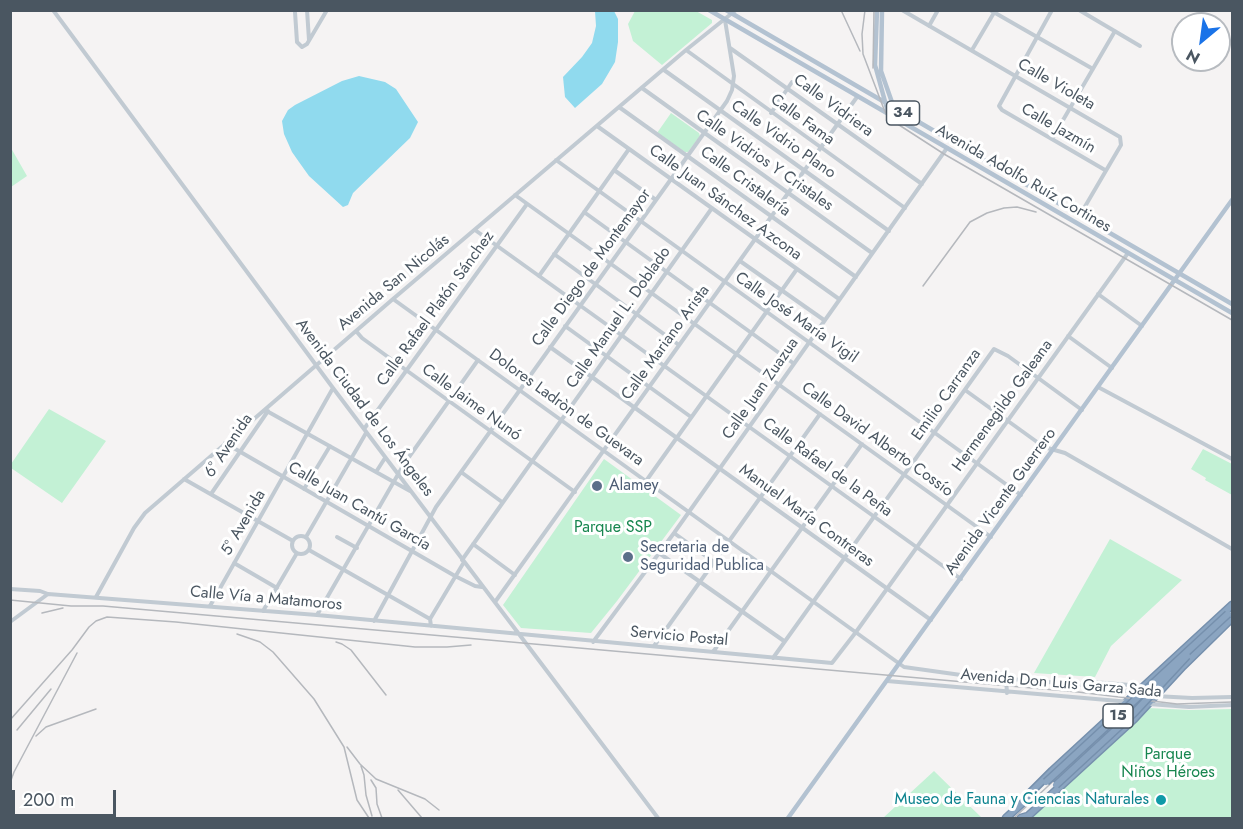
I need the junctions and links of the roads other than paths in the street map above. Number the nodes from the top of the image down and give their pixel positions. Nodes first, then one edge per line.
1 (53, 10) edge
2 (307, 10) edge
3 (327, 10) edge
4 (709, 10) edge
5 (726, 10) edge
6 (880, 10) edge
7 (902, 10) edge
8 (938, 10) edge
9 (1052, 10) edge
10 (1079, 10) edge
11 (993, 11) edge
12 (295, 12) edge
13 (734, 12) edge
14 (725, 20) junction
15 (929, 26) junction
16 (1115, 31) junction
17 (1036, 37) junction
18 (309, 41) junction
19 (1140, 46) dead end
20 (730, 48) junction
21 (686, 50) junction
22 (972, 50) junction
23 (1092, 69) junction
24 (664, 70) junction
25 (1015, 75) junction
26 (847, 80) junction
27 (792, 82) dead end
28 (733, 84) junction
29 (841, 87) junction
30 (642, 88) junction
31 (788, 89) junction
32 (857, 97) junction
33 (887, 104) junction
34 (619, 107) junction
35 (1070, 107) junction
36 (894, 108) junction
37 (721, 110) junction
38 (771, 113) junction
39 (892, 117) junction
40 (837, 125) junction
41 (924, 125) junction
42 (597, 126) junction
43 (704, 133) junction
44 (920, 134) junction
45 (1052, 139) junction
46 (820, 148) junction
47 (947, 148) junction
48 (629, 149) junction
49 (688, 155) junction
50 (556, 160) junction
51 (614, 170) junction
52 (805, 170) junction
53 (1106, 170) junction
54 (671, 179) junction
55 (922, 184) junction
56 (599, 191) junction
57 (788, 193) junction
58 (515, 195) junction
59 (656, 200) junction
60 (1233, 200) edge
61 (527, 204) junction
62 (905, 207) junction
63 (712, 208) junction
64 (584, 212) junction
65 (1080, 215) junction
66 (772, 216) junction
67 (640, 221) junction
68 (475, 230) junction
69 (889, 231) junction
70 (568, 233) junction
71 (756, 239) junction
72 (626, 242) junction
73 (497, 245) junction
74 (682, 251) junction
75 (873, 253) junction
76 (1128, 253) junction
77 (554, 254) junction
78 (740, 261) junction
79 (610, 263) junction
80 (797, 269) junction
81 (668, 272) junction
82 (1180, 273) junction
83 (539, 276) junction
84 (856, 277) junction
85 (1175, 280) junction
86 (724, 282) junction
87 (595, 284) junction
88 (782, 290) junction
89 (652, 293) junction
90 (1098, 294) junction
91 (393, 299) junction
92 (839, 299) junction
93 (710, 302) junction
94 (1233, 304) edge
95 (580, 305) junction
96 (767, 312) junction
97 (1233, 313) edge
98 (637, 314) junction
99 (824, 320) junction
100 (694, 324) junction
101 (565, 326) junction
102 (1142, 326) junction
103 (436, 330) junction
104 (356, 331) junction
105 (752, 333) junction
106 (622, 335) junction
107 (1068, 336) junction
108 (809, 341) junction
109 (679, 345) junction
110 (550, 347) junction
111 (737, 354) junction
112 (607, 356) junction
113 (478, 360) junction
114 (793, 363) junction
115 (316, 365) junction
116 (664, 366) junction
117 (1112, 369) junction
118 (406, 370) junction
119 (592, 377) junction
120 (1037, 378) junction
121 (778, 384) junction
122 (649, 387) junction
123 (1098, 387) junction
124 (333, 388) junction
125 (519, 390) junction
126 (965, 390) junction
127 (706, 396) junction
128 (448, 401) junction
129 (634, 408) junction
130 (266, 410) junction
131 (1082, 410) junction
132 (820, 414) junction
133 (691, 417) junction
134 (561, 420) junction
135 (1007, 420) junction
136 (748, 426) junction
137 (365, 431) junction
138 (490, 431) junction
139 (935, 432) junction
140 (309, 433) junction
141 (676, 438) junction
142 (225, 443) junction
143 (862, 444) junction
144 (330, 446) junction
145 (1053, 449) junction
146 (604, 450) junction
147 (240, 452) junction
148 (385, 457) junction
149 (790, 457) junction
150 (351, 458) junction
151 (1233, 459) edge
152 (532, 461) junction
153 (977, 462) junction
154 (719, 468) junction
155 (376, 472) junction
156 (460, 472) junction
157 (905, 474) junction
158 (399, 476) junction
159 (284, 478) junction
160 (184, 479) junction
161 (646, 481) junction
162 (394, 483) junction
163 (832, 487) junction
164 (304, 489) junction
165 (411, 492) junction
166 (574, 492) junction
167 (211, 494) junction
168 (1021, 495) junction
169 (761, 498) junction
170 (325, 502) junction
171 (502, 502) junction
172 (946, 505) junction
173 (689, 512) junction
174 (431, 517) junction
175 (874, 517) junction
176 (258, 521) junction
177 (370, 526) junction
178 (802, 528) junction
179 (674, 533) junction
180 (306, 537) junction
181 (337, 537) dead end
182 (991, 537) junction
183 (730, 540) junction
184 (293, 541) junction
185 (473, 544) junction
186 (916, 547) junction
187 (357, 548) junction
188 (1233, 549) edge
189 (309, 550) junction
190 (412, 551) junction
191 (297, 553) junction
192 (659, 553) junction
193 (845, 558) junction
194 (463, 561) junction
195 (714, 562) junction
196 (234, 563) junction
197 (345, 570) junction
198 (772, 571) junction
199 (514, 575) junction
200 (455, 576) junction
201 (960, 579) junction
202 (701, 582) junction
203 (483, 587) junction
204 (277, 588) junction
205 (887, 588) junction
206 (10, 589) edge
207 (48, 594) junction
208 (388, 594) junction
209 (96, 597) junction
210 (814, 601) junction
211 (495, 603) junction
212 (1233, 605) edge
213 (210, 606) junction
214 (263, 611) junction
215 (742, 611) junction
216 (1231, 614) edge
217 (316, 615) junction
218 (430, 619) junction
219 (374, 621) junction
220 (931, 621) junction
221 (10, 622) edge
222 (431, 626) junction
223 (856, 632) junction
224 (519, 635) junction
225 (784, 641) junction
226 (593, 642) junction
227 (653, 647) junction
228 (1191, 650) junction
229 (712, 652) junction
230 (773, 657) junction
231 (835, 661) joint
232 (899, 664) junction
233 (1159, 673) junction
234 (1173, 676) junction
235 (1006, 679) junction
236 (886, 681) junction
237 (1146, 684) junction
238 (1085, 686) junction
239 (1137, 692) junction
240 (1007, 693) junction
241 (1155, 696) junction
242 (1233, 696) edge
243 (1126, 702) junction
244 (1148, 704) junction
245 (1233, 705) edge
246 (1026, 800) junction
247 (658, 819) edge
248 (788, 819) edge
249 (1006, 819) edge
250 (1021, 819) edge

1 - 115 street, Avenida Ciudad de Los Ángeles
2 - 18 street
3 - 18 street
4 - 14 main road, Avenida Adolfo Ruíz Cortines / 34
5 - 13 main road, Avenida Adolfo Ruíz Cortines / 34
6 - 33 main road
6 - 36 main road
7 - 15 street, Calle Violeta
8 - 15 street
9 - 17 street
10 - 16 street
11 - 17 street
11 - 22 street
12 - 18 street
13 - 14 street, Avenida San Nicolás
13 - 26 main road, Avenida Adolfo Ruíz Cortines / 34
14 - 20 street, Calle Diego de Montemayor
14 - 21 street, Avenida San Nicolás
14 - 29 main road, Avenida Adolfo Ruíz Cortines / 34
15 - 22 street, Calle Violeta
16 - 19 street
16 - 23 street
17 - 23 street
17 - 25 street
20 - 28 street, Calle Diego de Montemayor
20 - 31 street, Calle Vidriera
21 - 24 street, Avenida San Nicolás
21 - 28 street, Calle Fama
22 - 25 street, Calle Violeta
23 - 35 street
24 - 30 street, Avenida San Nicolás
24 - 37 street, Calle Vidrio Plano
25 - 35 street, Calle Violeta
25 - 45 street, Calle Jazmín
26 - 29 main road
26 - 33 main road, Avenida Adolfo Ruíz Cortines / 34
27 - 31 street
28 - 37 street, Calle Diego de Montemayor
28 - 38 street, Calle Fama
29 - 32 main road, Avenida Adolfo Ruíz Cortines / 34
30 - 34 street, Avenida San Nicolás
30 - 43 street, Calle Vidrios Y Cristales
31 - 38 street
31 - 40 street, Calle Vidriera
32 - 39 main road, Avenida Adolfo Ruíz Cortines / 34
32 - 40 street, Calle Mariano Arista
33 - 36 main road, Avenida Adolfo Ruíz Cortines / 34
33 - 39 main road
34 - 42 street, Avenida San Nicolás
34 - 49 street, Calle Cristalería
35 - 45 street
35 - 53 street, Calle Violeta
36 - 39 main road
36 - 41 main road, Avenida Adolfo Ruíz Cortines / 34
37 - 43 street, Calle Diego de Montemayor
37 - 52 street, Calle Vidrio Plano
38 - 46 street, Calle Fama
39 - 44 main road, Avenida Adolfo Ruíz Cortines / 34
40 - 46 street, Calle Mariano Arista
40 - 55 street, Calle Vidriera
41 - 44 main road
41 - 65 main road, Avenida Adolfo Ruíz Cortines / 34
42 - 48 street, Calle Juan Sánchez Azcona
42 - 50 street, Avenida San Nicolás
43 - 49 street, Calle Diego de Montemayor
43 - 57 street, Calle Vidrios Y Cristales
44 - 47 main road, Avenida Adolfo Ruíz Cortines / 34
45 - 53 street, Calle Jazmín
46 - 52 street, Calle Mariano Arista
46 - 62 street, Calle Fama
47 - 55 street, Calle Juan Zuazua
47 - 76 main road, Avenida Adolfo Ruíz Cortines / 34
48 - 51 street
48 - 54 street, Calle Juan Sánchez Azcona
49 - 54 street, Calle Diego de Montemayor
49 - 66 street, Calle Cristalería
50 - 56 street, Calle José María Vigil
50 - 58 street, Avenida San Nicolás
51 - 56 street
51 - 59 street
52 - 57 street, Calle Mariano Arista
52 - 69 street, Calle Vidrio Plano
53 - 65 street, Calle Violeta
54 - 59 street, Calle Diego de Montemayor
54 - 63 street, Calle Juan Sánchez Azcona
55 - 62 street, Calle Juan Zuazua
56 - 64 street
56 - 67 street, Calle José María Vigil
57 - 66 street, Calle Mariano Arista
57 - 75 street, Calle Vidrios Y Cristales
58 - 61 street, Calle David Alberto Cossío
58 - 68 street, Avenida San Nicolás
59 - 67 street, Calle Diego de Montemayor
60 - 82 main road, Avenida Vicente Guerrero
61 - 70 street, Calle David Alberto Cossío
61 - 73 street, Calle Rafael Platón Sánchez
62 - 69 street, Calle Juan Zuazua
63 - 71 street, Calle Juan Sánchez Azcona
63 - 74 street, Calle Manuel L. Doblado
64 - 70 street
64 - 72 street
65 - 82 main road, Avenida Adolfo Ruíz Cortines / 34
66 - 71 street, Calle Mariano Arista
66 - 84 street, Calle Cristalería
67 - 72 street, Calle Diego de Montemayor
67 - 74 street, Calle José María Vigil
68 - 73 street, Calle Rafael de la Peña
68 - 91 street, Avenida San Nicolás
69 - 75 street, Calle Juan Zuazua
70 - 77 street
70 - 79 street, Calle David Alberto Cossío
71 - 78 street, Calle Mariano Arista
71 - 80 street, Calle Juan Sánchez Azcona
72 - 79 street, Calle Diego de Montemayor
72 - 81 street
73 - 83 street, Calle Rafael de la Peña
73 - 103 street, Calle Rafael Platón Sánchez
74 - 81 street, Calle Manuel L. Doblado
74 - 86 street, Calle José María Vigil
75 - 84 street, Calle Juan Zuazua
76 - 85 main road, Avenida Adolfo Ruíz Cortines / 34
76 - 90 street, Hermenegildo Galeana
77 - 83 street
77 - 87 street
78 - 86 street, Calle Mariano Arista
78 - 88 street
79 - 87 street, Calle Diego de Montemayor
79 - 89 street, Calle David Alberto Cossío
80 - 88 street
80 - 92 street, Calle Juan Sánchez Azcona
81 - 89 street, Calle Manuel L. Doblado
81 - 93 street
82 - 85 main road, Avenida Vicente Guerrero
82 - 94 main road, Avenida Adolfo Ruíz Cortines / 34
83 - 95 street, Calle Rafael de la Peña
84 - 92 street, Calle Juan Zuazua
85 - 97 main road, Avenida Adolfo Ruíz Cortines / 34
85 - 102 main road, Avenida Vicente Guerrero
86 - 93 street, Calle Mariano Arista
86 - 96 street, Calle José María Vigil
87 - 95 street, Calle Diego de Montemayor
87 - 98 street
88 - 96 street
88 - 99 street
89 - 98 street, Calle Manuel L. Doblado
89 - 100 street, Calle David Alberto Cossío
90 - 102 street
90 - 107 street, Hermenegildo Galeana
91 - 103 street, Dolores Ladròn de Guevara
91 - 104 street, Avenida San Nicolás
92 - 99 street, Calle Juan Zuazua
93 - 100 street, Calle Mariano Arista
93 - 105 street
95 - 101 street, Calle Diego de Montemayor
95 - 106 street, Calle Rafael de la Peña
96 - 105 street
96 - 108 street, Calle José María Vigil
98 - 106 street, Calle Manuel L. Doblado
98 - 109 street
99 - 108 street, Calle Juan Zuazua
100 - 109 street, Calle Mariano Arista
100 - 111 street, Calle David Alberto Cossío
101 - 110 street, Calle Diego de Montemayor
101 - 112 street
102 - 117 main road, Avenida Vicente Guerrero
103 - 113 street, Dolores Ladròn de Guevara
103 - 118 street, Calle Rafael Platón Sánchez
104 - 115 street, Avenida San Nicolás
104 - 118 street, Calle Jaime Nunó
105 - 111 street
105 - 114 street
106 - 112 street, Calle Manuel L. Doblado
106 - 116 street, Calle Rafael de la Peña
107 - 117 street
107 - 120 street, Hermenegildo Galeana
108 - 114 street, Calle Juan Zuazua
108 - 139 street, Calle José María Vigil
109 - 116 street, Calle Mariano Arista
110 - 119 street, Manuel María Contreras
110 - 125 street, Calle Diego de Montemayor
111 - 121 street, Calle David Alberto Cossío
111 - 127 street
112 - 119 street, Calle Manuel L. Doblado
112 - 122 street
113 - 125 street, Dolores Ladròn de Guevara
113 - 128 street
114 - 121 street, Calle Juan Zuazua
115 - 124 street, Avenida Ciudad de Los Ángeles
115 - 130 street, Avenida San Nicolás
116 - 122 street, Calle Mariano Arista
116 - 127 street, Calle Rafael de la Peña
117 - 123 main road, Avenida Vicente Guerrero
118 - 128 street, Calle Jaime Nunó
118 - 137 street, Calle Rafael Platón Sánchez
119 - 129 street, Manuel María Contreras
119 - 134 street, Calle Manuel L. Doblado
120 - 126 street, Emilio Carranza
120 - 131 street
120 - 135 street, Hermenegildo Galeana
121 - 132 street, Calle David Alberto Cossío
121 - 136 street, Calle Juan Zuazua
122 - 129 street, Calle Mariano Arista
122 - 133 street
123 - 131 main road, Avenida Vicente Guerrero
123 - 151 street
124 - 137 street, Avenida Ciudad de Los Ángeles
124 - 140 street, 5° Avenida
125 - 134 street, Dolores Ladròn de Guevara
125 - 138 street, Calle Diego de Montemayor
126 - 135 street
126 - 139 street, Emilio Carranza
127 - 133 street
127 - 136 street, Calle Rafael de la Peña
128 - 138 street, Calle Jaime Nunó
128 - 158 street
129 - 141 street, Manuel María Contreras
129 - 146 street, Calle Mariano Arista
130 - 140 street
130 - 142 street, Avenida San Nicolás
130 - 147 street, 6° Avenida
131 - 145 main road, Avenida Vicente Guerrero
132 - 143 street, Calle David Alberto Cossío
132 - 149 street
133 - 141 street
134 - 146 street, Dolores Ladròn de Guevara
134 - 152 street, Calle Manuel L. Doblado
135 - 145 street
135 - 153 street, Hermenegildo Galeana
136 - 149 street, Calle Rafael de la Peña
136 - 154 street, Calle Juan Zuazua
137 - 148 street, Avenida Ciudad de Los Ángeles
137 - 150 street, Calle Rafael Platón Sánchez
138 - 152 street, Calle Jaime Nunó
138 - 156 street, Calle Diego de Montemayor
139 - 153 street, Calle José María Vigil
139 - 157 street, Emilio Carranza
140 - 144 street
140 - 159 street, 5° Avenida
141 - 154 street, Manuel María Contreras
141 - 161 street
142 - 147 street, Calle Juan Cantú García
142 - 160 street, Avenida San Nicolás
143 - 157 street, Calle David Alberto Cossío
143 - 163 street
144 - 150 street
144 - 164 street
145 - 168 main road, Avenida Vicente Guerrero
145 - 188 street
146 - 161 street, Dolores Ladròn de Guevara
146 - 166 street, Calle Mariano Arista
147 - 159 street, Calle Juan Cantú García
147 - 167 street, 6° Avenida
148 - 155 street
148 - 158 street, Avenida Ciudad de Los Ángeles
149 - 163 street, Calle Rafael de la Peña
149 - 169 street
150 - 155 street
150 - 170 street, Calle Rafael Platón Sánchez
152 - 166 street, Calle Jaime Nunó
152 - 171 street, Calle Manuel L. Doblado
153 - 168 street, Calle José María Vigil
153 - 172 street, Hermenegildo Galeana
154 - 169 street, Manuel María Contreras
154 - 173 street, Calle Juan Zuazua
155 - 162 street
156 - 171 street
156 - 174 street, Calle Diego de Montemayor
157 - 172 street, Calle David Alberto Cossío
157 - 175 street, Emilio Carranza
158 - 162 street
158 - 165 street, Avenida Ciudad de Los Ángeles
159 - 164 street, Calle Juan Cantú García
159 - 176 street, 5° Avenida
160 - 167 street
160 - 209 street, Avenida San Nicolás
161 - 173 street, Dolores Ladròn de Guevara
162 - 165 street
162 - 177 street
163 - 175 street, Calle Rafael de la Peña
163 - 178 street
164 - 170 street, Calle Juan Cantú García
165 - 174 street, Avenida Ciudad de Los Ángeles
166 - 199 street, Calle Mariano Arista
167 - 176 street
168 - 182 main road, Avenida Vicente Guerrero
169 - 178 street, Manuel María Contreras
169 - 183 street
170 - 177 street, Calle Juan Cantú García
170 - 180 street, Calle Rafael Platón Sánchez
171 - 185 street, Calle Manuel L. Doblado
172 - 182 street, Calle David Alberto Cossío
172 - 186 street, Hermenegildo Galeana
173 - 179 street, Calle Juan Zuazua
173 - 183 street, Dolores Ladròn de Guevara
174 - 190 street, Calle Diego de Montemayor
174 - 194 street, Avenida Ciudad de Los Ángeles
175 - 186 street, Calle Rafael de la Peña
175 - 193 street, Emilio Carranza
176 - 184 street
176 - 196 street, 5° Avenida
177 - 187 street
177 - 190 street, Calle Juan Cantú García
178 - 193 street, Manuel María Contreras
178 - 198 street
179 - 192 street, Calle Juan Zuazua
179 - 195 street
180 - 184 street
180 - 189 street
181 - 187 street
182 - 201 main road, Avenida Vicente Guerrero
183 - 195 street
183 - 198 street, Dolores Ladròn de Guevara
184 - 191 street
185 - 194 street, Calle Manuel L. Doblado
185 - 199 street
186 - 201 street, Calle Rafael de la Peña
186 - 205 street, Hermenegildo Galeana
187 - 197 street
189 - 191 street
189 - 197 street
190 - 200 street, Calle Juan Cantú García
190 - 208 street, Calle Diego de Montemayor
191 - 204 street
192 - 202 street
192 - 226 street, Calle Juan Zuazua
193 - 205 street, Manuel María Contreras
193 - 210 street, Emilio Carranza
194 - 200 street, Calle Manuel L. Doblado
194 - 203 street, Avenida Ciudad de Los Ángeles
195 - 202 street
196 - 204 street
196 - 213 street, 5° Avenida
197 - 208 street
197 - 217 street
198 - 210 street, Dolores Ladròn de Guevara
198 - 215 street
199 - 211 street, Calle Mariano Arista
200 - 203 street, Calle Juan Cantú García
200 - 218 street, Calle Manuel L. Doblado
201 - 220 main road, Avenida Vicente Guerrero
202 - 215 street
202 - 227 street
203 - 211 street, Avenida Ciudad de Los Ángeles
204 - 214 street
205 - 220 street, Manuel María Contreras
205 - 223 street, Hermenegildo Galeana
206 - 207 street, Calle Vía a Matamoros
207 - 209 street, Calle Vía a Matamoros
207 - 221 street
208 - 218 street
208 - 219 street, Calle Diego de Montemayor
209 - 213 street, Calle Vía a Matamoros
210 - 223 street, Dolores Ladròn de Guevara
210 - 225 street, Emilio Carranza
211 - 224 street, Avenida Ciudad de Los Ángeles
212 - 233 highway
213 - 214 street, Calle Vía a Matamoros
214 - 217 street, Calle Vía a Matamoros
215 - 225 street
215 - 229 street
216 - 228 highway, 15, bridge
216 - 234 highway
217 - 219 street, Calle Vía a Matamoros
218 - 222 street
219 - 222 street, Calle Vía a Matamoros
220 - 232 main road, Avenida Vicente Guerrero
222 - 224 street, Calle Vía a Matamoros
223 - 231 street, Hermenegildo Galeana
223 - 232 street, Dolores Ladròn de Guevara
224 - 226 street, Servicio Postal
224 - 247 street, Avenida Ciudad de Los Ángeles
225 - 230 street, Emilio Carranza
226 - 227 street, Servicio Postal
227 - 229 street, Servicio Postal
228 - 246 highway, 15, bridge
228 - 250 highway, 15, bridge
229 - 230 street, Servicio Postal
230 - 231 street, Servicio Postal
232 - 235 street, Avenida Don Luis Garza Sada
232 - 236 main road, Avenida Vicente Guerrero
233 - 234 highway
233 - 237 highway
234 - 241 highway
235 - 238 street, Avenida Don Luis Garza Sada
235 - 240 street
236 - 240 street, Avenida Don Luis Garza Sada
236 - 248 main road, Avenida Vicente Guerrero
237 - 238 street
237 - 239 highway
237 - 241 highway
238 - 239 street, Avenida Don Luis Garza Sada
239 - 241 street, Avenida Don Luis Garza Sada
239 - 243 highway
239 - 244 highway
240 - 243 street, Avenida Don Luis Garza Sada
241 - 242 street, Avenida Don Luis Garza Sada
241 - 244 highway
243 - 244 street, Avenida Don Luis Garza Sada
243 - 246 highway
244 - 245 street, Avenida Don Luis Garza Sada
244 - 250 highway
246 - 249 highway, 15

